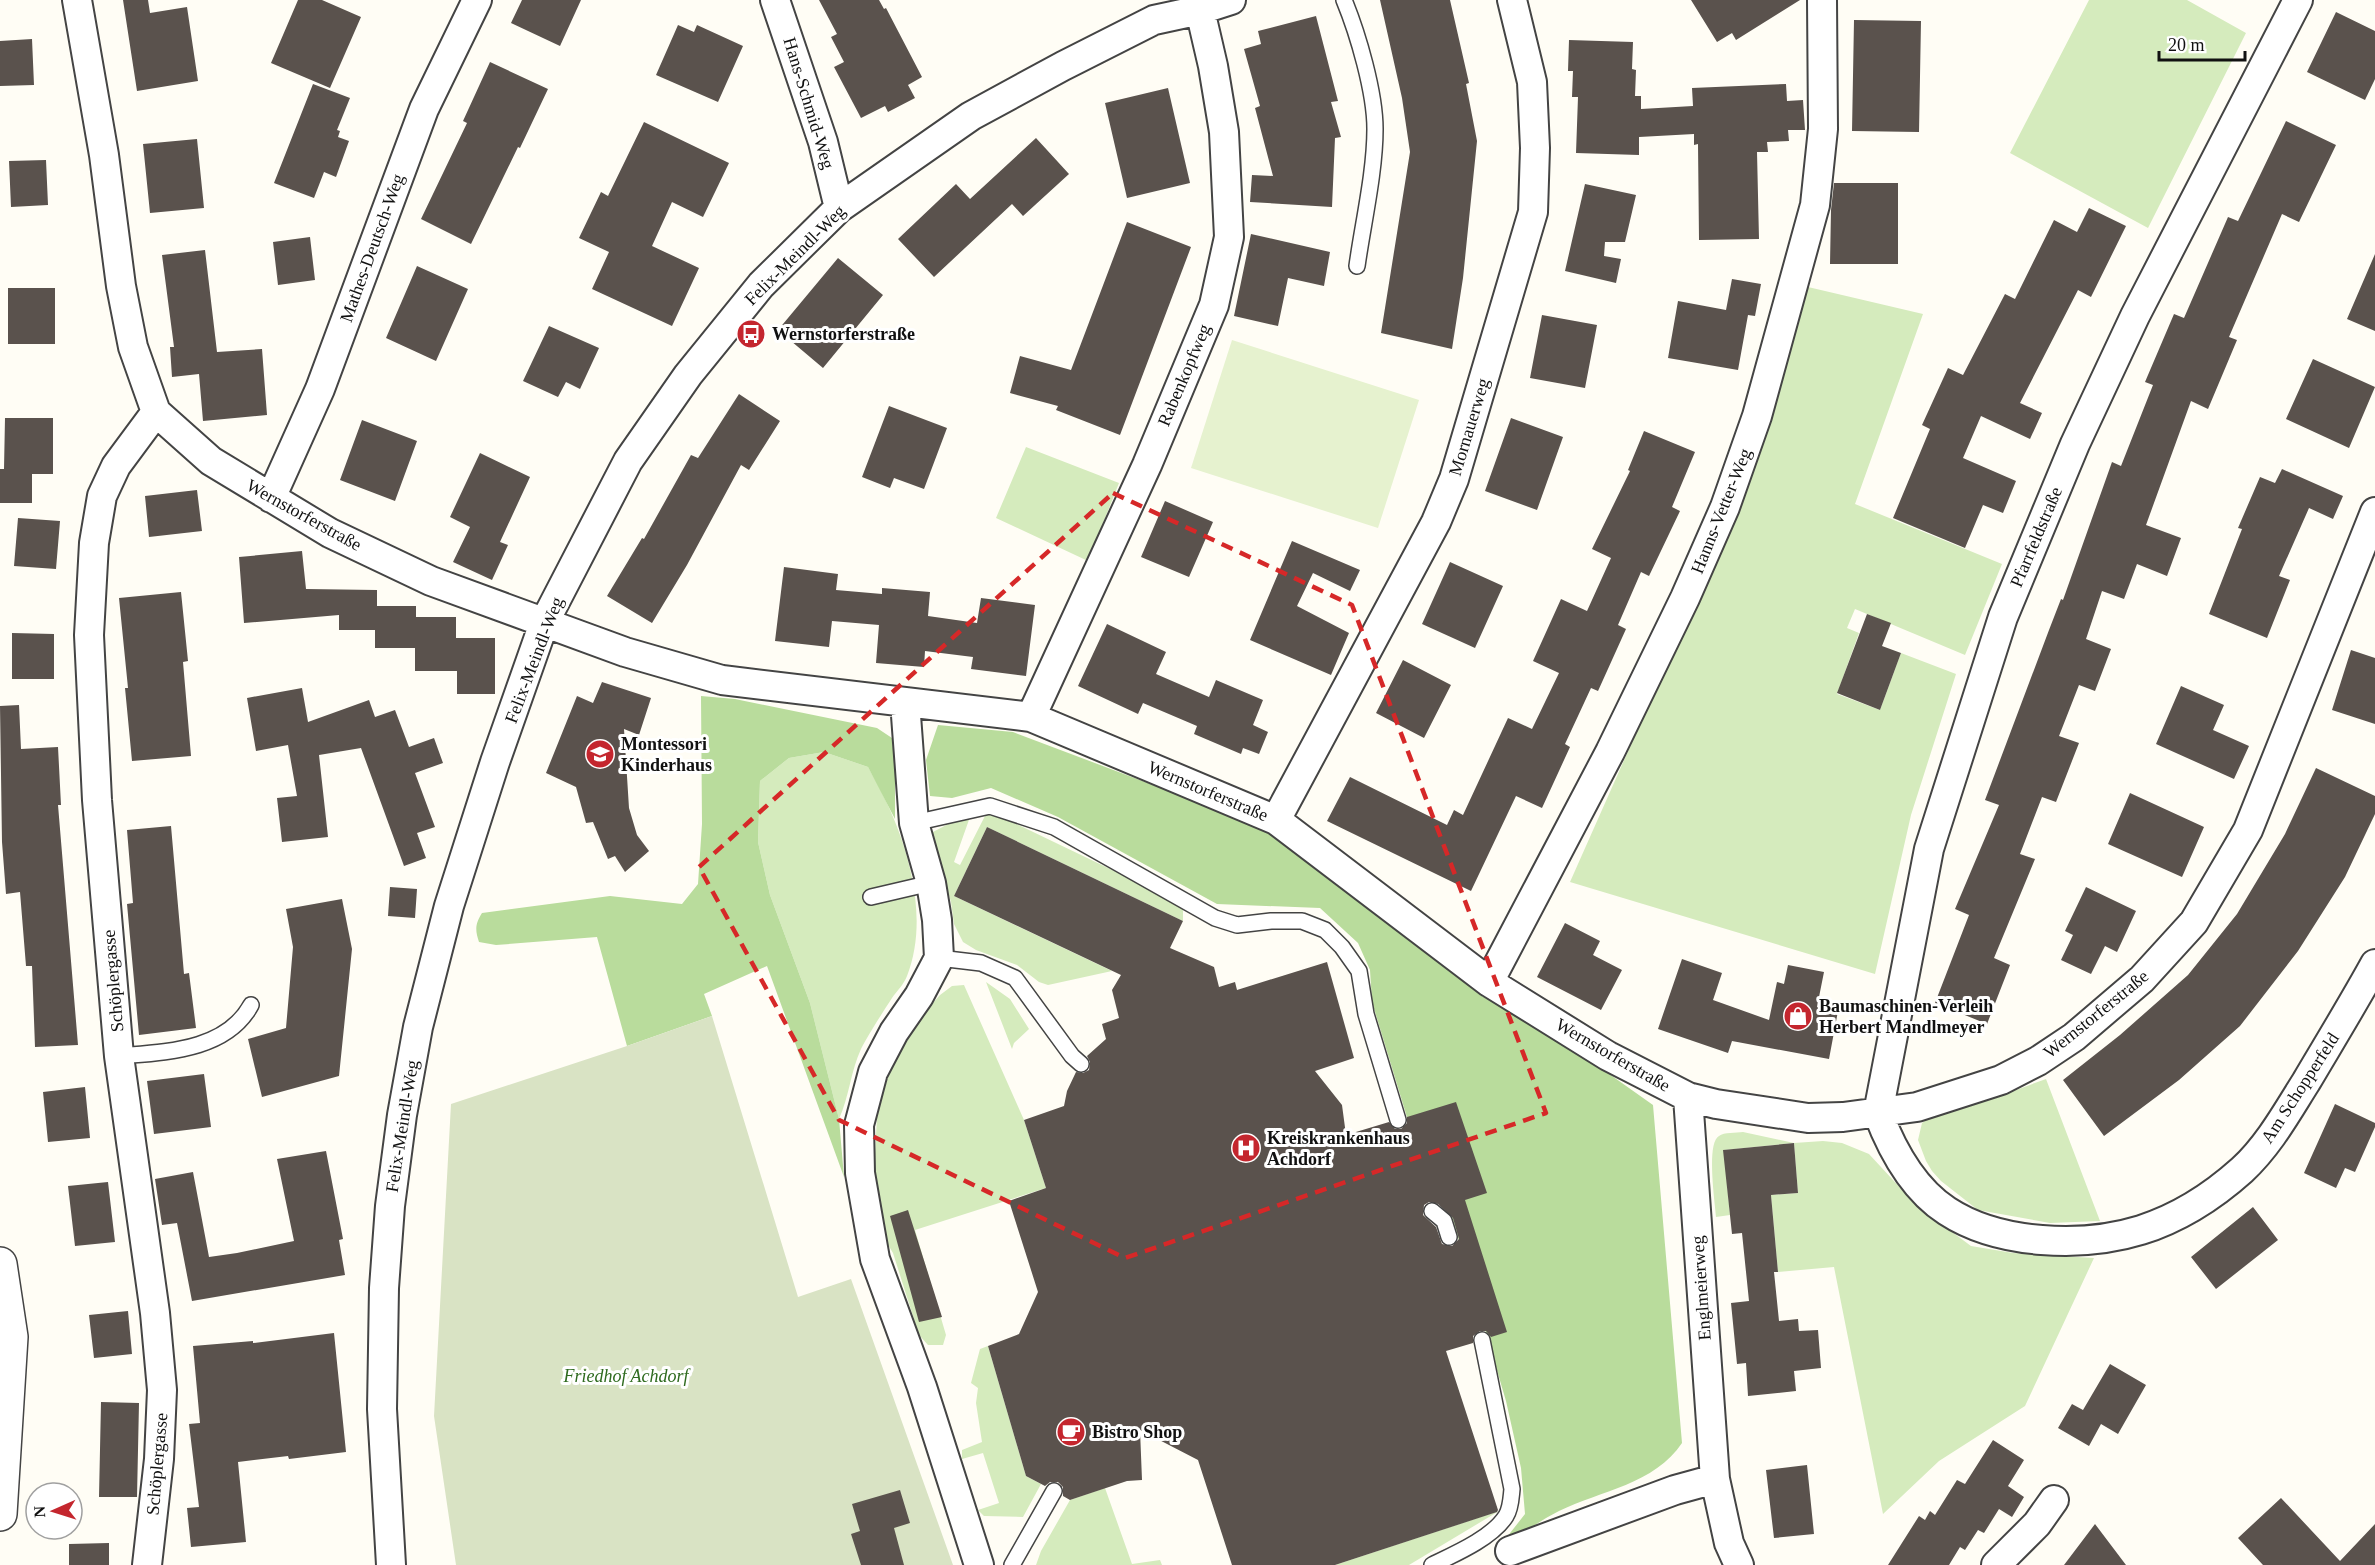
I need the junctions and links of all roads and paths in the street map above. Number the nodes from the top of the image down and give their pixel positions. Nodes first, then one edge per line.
1 (77, 0) edge
2 (477, 0) edge
3 (775, 0) edge
4 (1231, 0) edge
5 (1344, 0) edge
6 (1512, 0) edge
7 (1822, 0) edge
8 (2298, 0) edge
9 (1148, 10) edge
10 (1200, 10) junction
11 (839, 207) junction
12 (1357, 266) dead end
13 (156, 412) junction
14 (271, 498) junction
15 (2375, 512) edge
16 (544, 623) junction
17 (904, 702) junction
18 (1031, 717) junction
19 (1276, 820) junction
20 (914, 823) junction
21 (931, 883) junction
22 (871, 897) dead end
23 (939, 958) junction
24 (2375, 964) edge
25 (1489, 982) junction
26 (250, 1005) dead end
27 (119, 1056) junction
28 (1081, 1064) dead end
29 (1688, 1097) junction
30 (1878, 1113) junction
31 (1398, 1120) dead end
32 (1432, 1211) dead end
33 (1449, 1236) dead end
34 (0, 1263) edge
35 (1482, 1340) dead end
36 (1715, 1479) junction
37 (1054, 1491) dead end
38 (2054, 1500) dead end
39 (0, 1514) edge
40 (1510, 1551) dead end
41 (147, 1565) edge
42 (391, 1565) edge
43 (979, 1565) edge
44 (1012, 1565) edge
45 (1432, 1565) edge
46 (1739, 1565) edge
47 (1996, 1565) edge

1 - 13 street, Wernstorferstraße
2 - 14 street, Mathes-Deutsch-Weg
3 - 11 street, Hans-Schmid-Weg
4 - 10 street, Felix-Meindl-Weg
5 - 12 lane
6 - 19 street, Mornauerweg
7 - 25 street, Hanns-Vetter-Weg
8 - 30 street, Pfarrfeldstraße
9 - 10 street, Felix-Meindl-Weg
9 - 11 street, Felix-Meindl-Weg
10 - 18 street, Rabenkopfweg
11 - 16 street, Felix-Meindl-Weg
13 - 14 street, Wernstorferstraße
13 - 27 street, Schöplergasse
14 - 16 street, Wernstorferstraße
15 - 30 street, Wernstorferstraße
16 - 17 street, Wernstorferstraße
16 - 42 street, Felix-Meindl-Weg
17 - 18 street, Wernstorferstraße
17 - 20 street
18 - 19 street, Wernstorferstraße
19 - 25 street, Wernstorferstraße
20 - 21 street
20 - 31 lane
21 - 22 lane
21 - 23 street
23 - 28 lane
23 - 43 street
24 - 30 street, Am Schopperfeld
25 - 29 street, Wernstorferstraße
26 - 27 lane
27 - 41 street, Schöplergasse
29 - 30 street, Wernstorferstraße
29 - 36 street, Englmeierweg
32 - 33 lane
34 - 39 street
35 - 45 lane
36 - 40 street
36 - 46 street, Englmeierweg
37 - 44 lane
38 - 47 street

